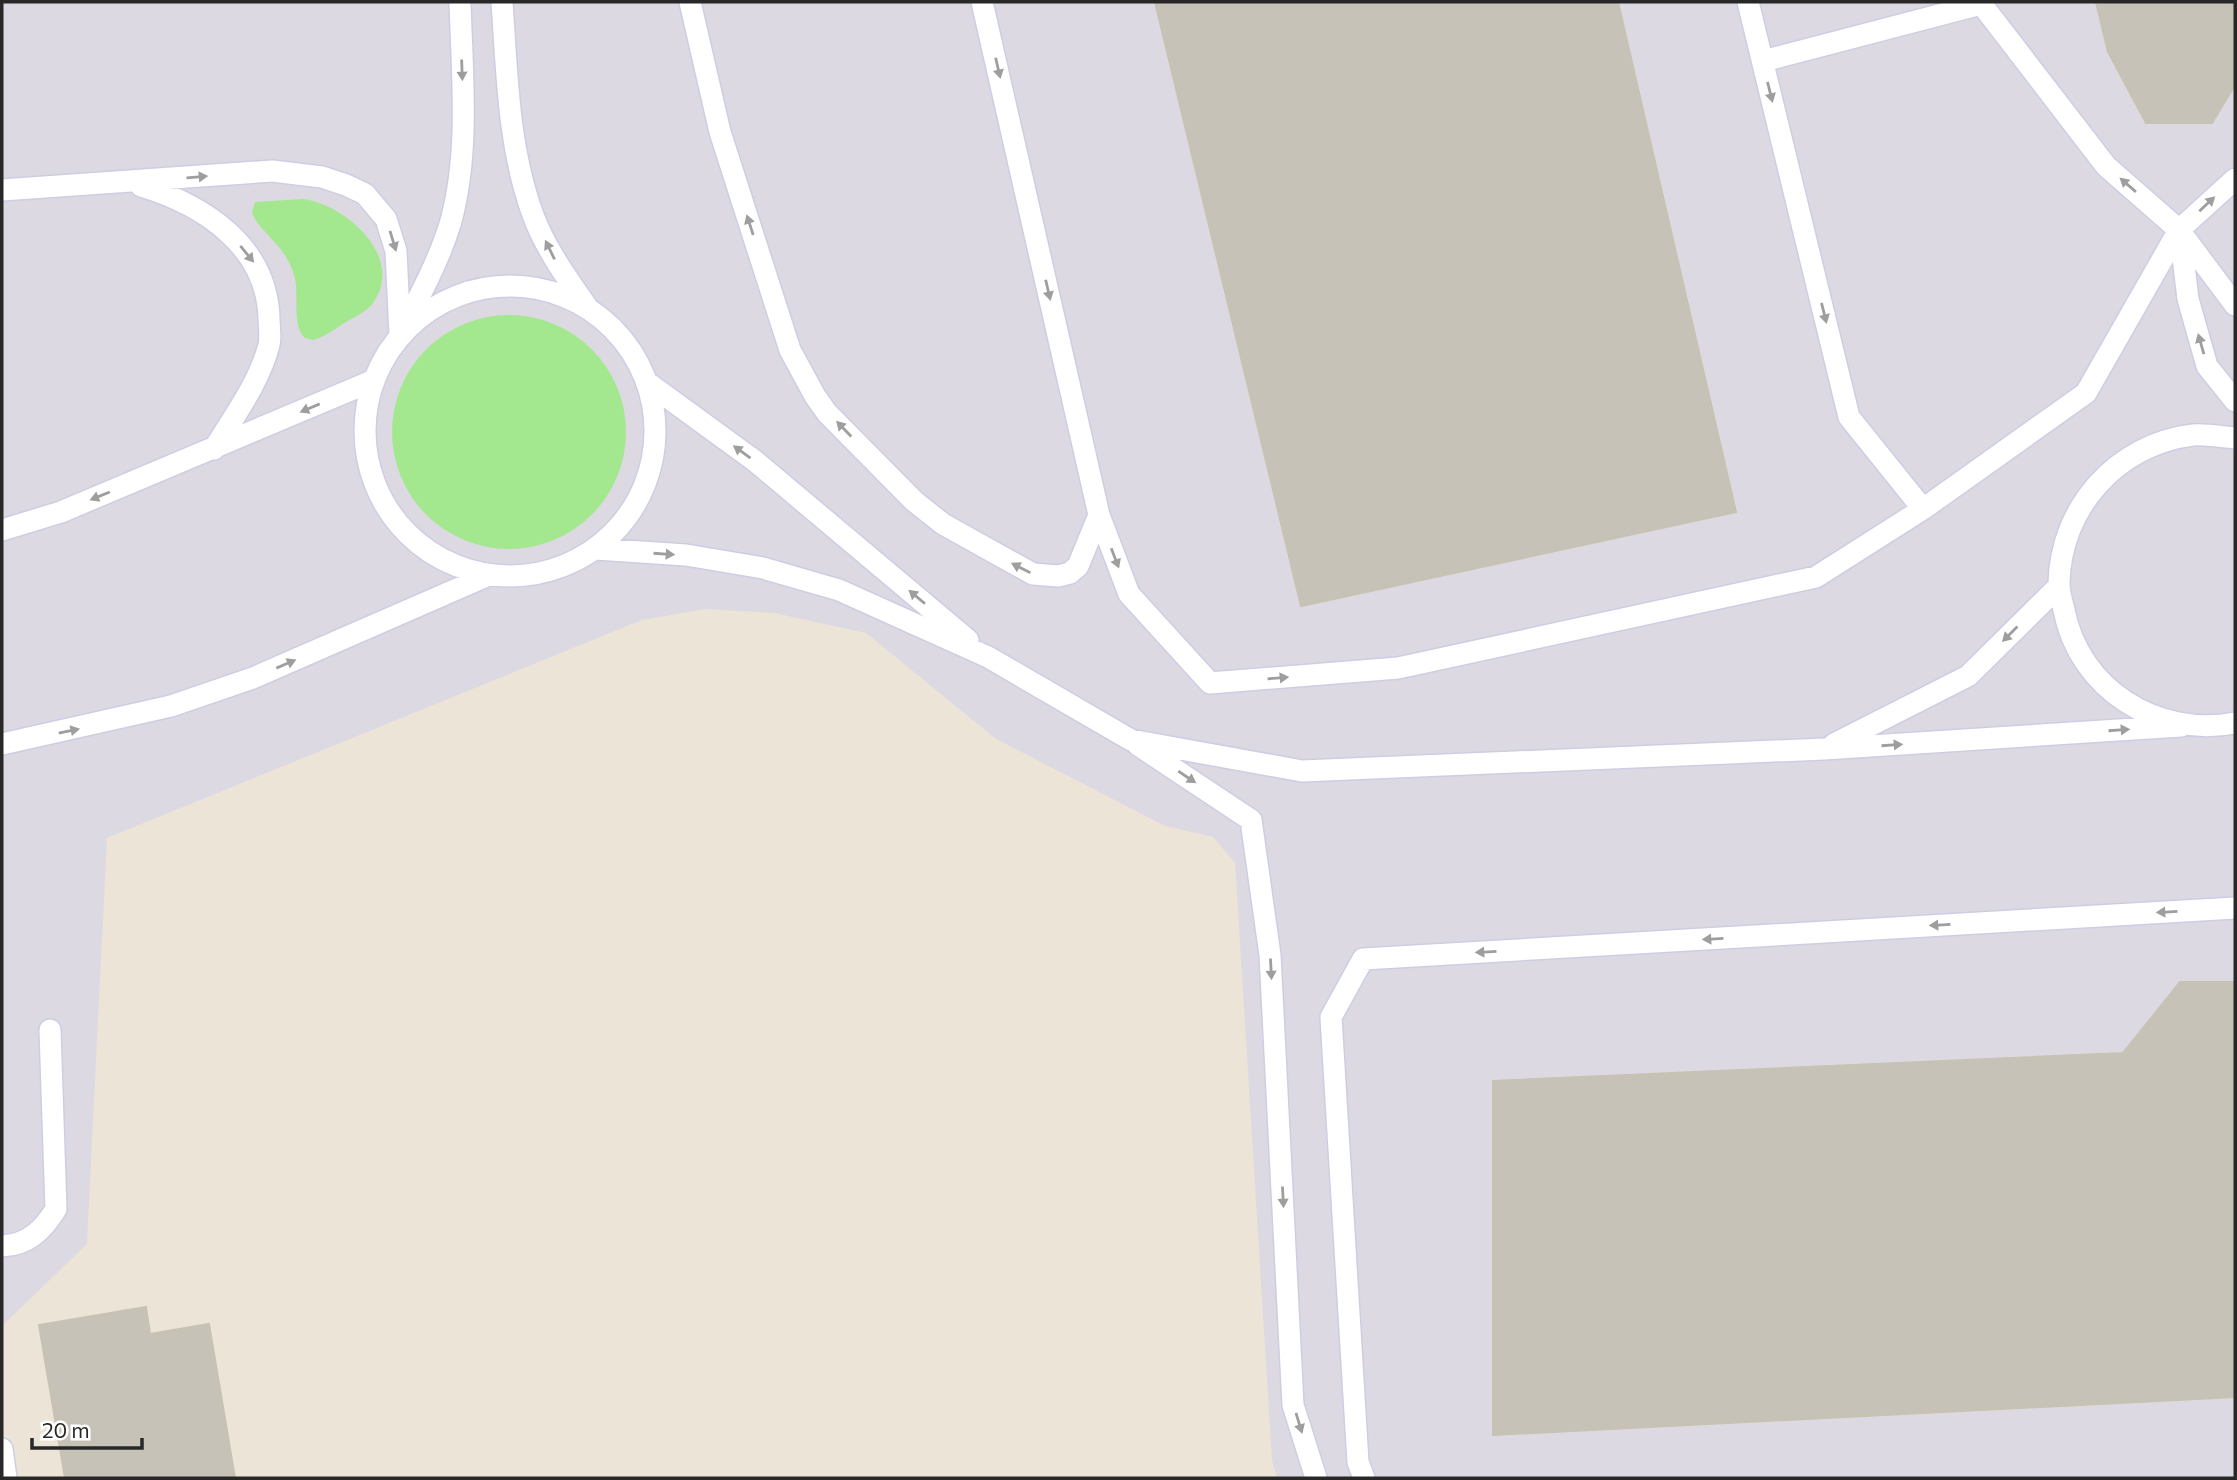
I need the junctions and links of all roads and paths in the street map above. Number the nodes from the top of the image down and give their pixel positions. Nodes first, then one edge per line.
1 (460, 2) edge
2 (502, 2) edge
3 (690, 2) edge
4 (982, 2) edge
5 (1748, 2) edge
6 (1981, 3) edge
7 (1763, 61) junction
8 (2235, 179) edge
9 (129, 183) junction
10 (2, 190) edge
11 (2179, 230) junction
12 (2235, 305) edge
13 (587, 307) junction
14 (400, 335) junction
15 (372, 381) junction
16 (648, 383) junction
17 (2235, 401) edge
18 (2235, 438) edge
19 (214, 449) junction
20 (1923, 509) junction
21 (1099, 515) junction
22 (2, 530) edge
23 (596, 549) junction
24 (489, 576) junction
25 (2059, 586) junction
26 (988, 657) junction
27 (2235, 723) edge
28 (2181, 726) junction
29 (1131, 740) junction
30 (2, 744) edge
31 (1824, 749) junction
32 (2235, 908) edge
33 (50, 1030) dead end
34 (2, 1246) edge
35 (2, 1449) edge
36 (6, 1478) edge
37 (1316, 1478) edge
38 (1364, 1478) edge

1 -> 14 lane
13 -> 2 lane
21 -> 3 lane
4 -> 21 lane
5 - 7 lane
6 - 7 lane
11 -> 6 lane
7 -> 20 lane
11 -> 8 lane
9 - 10 lane
9 -> 14 lane
9 -> 19 lane
11 - 12 lane
17 -> 11 lane
11 - 20 lane
13 - 14 lane
13 - 16 lane
14 - 15 lane
15 -> 19 lane
15 - 24 lane
16 - 23 lane
26 -> 16 lane
18 - 25 lane
19 -> 22 lane
21 -> 20 lane
23 - 24 lane
23 -> 26 lane
30 -> 24 lane
25 - 28 lane
25 -> 31 lane
26 - 29 lane
27 - 28 lane
31 -> 28 lane
29 - 31 lane
29 -> 37 lane
32 -> 38 lane
33 - 34 lane
35 - 36 lane

